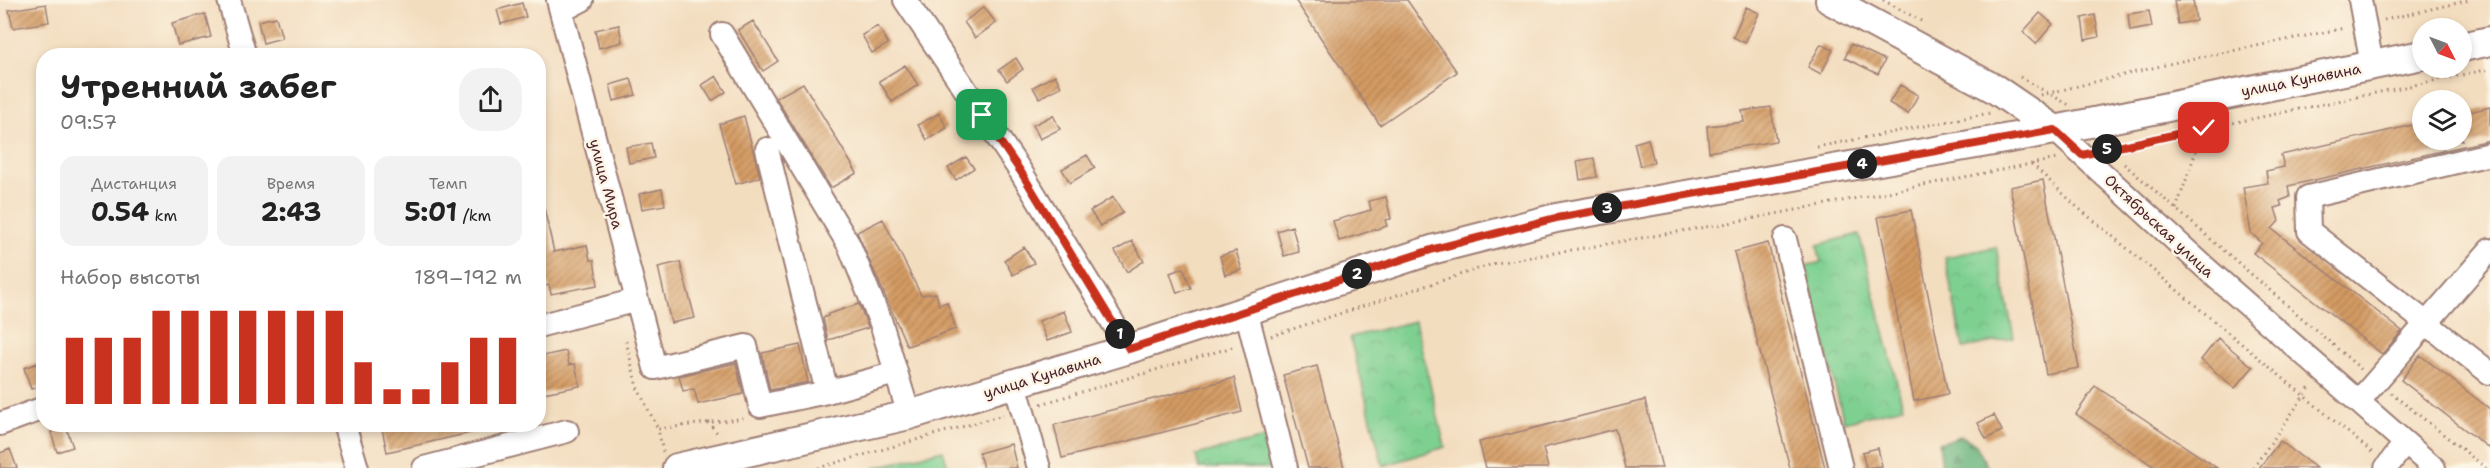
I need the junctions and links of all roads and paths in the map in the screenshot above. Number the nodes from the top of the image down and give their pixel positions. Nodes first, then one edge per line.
1 (229, 0) edge
2 (582, 0) edge
3 (905, 0) edge
4 (1830, 0) edge
5 (1883, 0) edge
6 (2360, 0) edge
7 (559, 6) edge
8 (1924, 23) dead end
9 (722, 34) dead end
10 (2490, 41) edge
11 (2472, 45) edge
12 (242, 48) edge
13 (2412, 57) edge
14 (2372, 65) junction
15 (2490, 69) edge
16 (2017, 75) dead end
17 (2085, 124) junction
18 (2204, 128) junction
19 (2055, 130) junction
20 (767, 149) dead end
21 (2107, 149) junction
22 (2490, 154) edge
23 (2082, 155) junction
24 (2115, 156) dead end
25 (2032, 164) junction
26 (2124, 164) dead end
27 (2176, 209) junction
28 (1785, 239) dead end
29 (2490, 250) edge
30 (637, 300) junction
31 (1246, 310) junction
32 (2426, 322) junction
33 (546, 324) edge
34 (1254, 341) junction
35 (1129, 349) junction
36 (2341, 351) junction
37 (2323, 371) junction
38 (896, 373) junction
39 (2490, 373) edge
40 (2376, 381) junction
41 (826, 392) junction
42 (2303, 396) junction
43 (1018, 397) junction
44 (2358, 402) junction
45 (36, 411) edge
46 (909, 416) junction
47 (0, 424) edge
48 (567, 431) dead end
49 (346, 432) edge
50 (2405, 443) junction
51 (2387, 466) edge
52 (688, 467) edge
53 (357, 468) edge
54 (424, 468) edge
55 (818, 468) edge
56 (1039, 468) edge
57 (1286, 468) edge
58 (1841, 468) edge
59 (2253, 468) edge
60 (2434, 468) edge
61 (2486, 468) edge

1 - 12 street
2 - 7 street
3 - 35 street
4 - 19 main road, Октябрьская улица
5 - 8 path
6 - 14 street
7 - 30 street, улица Мира
9 - 38 street
10 - 11 main road
13 - 14 main road, улица Кунавина
14 - 17 main road, улица Кунавина
15 - 18 path
16 - 17 path
17 - 19 main road, улица Кунавина
17 - 21 path
18 - 21 path
18 - 27 path
19 - 23 street, Октябрьская улица
19 - 31 main road, улица Кунавина
20 - 41 street
21 - 23 path
21 - 24 path
22 - 32 street
23 - 25 path
23 - 37 street, Октябрьская улица
25 - 34 path
25 - 42 path
26 - 27 path
27 - 36 path
28 - 58 street
29 - 32 street
30 - 33 street
30 - 41 street, улица Мира
31 - 34 street
31 - 35 main road, улица Кунавина
32 - 39 street
32 - 40 street
34 - 43 path
34 - 57 street
35 - 43 main road, улица Кунавина
36 - 37 path
36 - 40 path
37 - 42 path
37 - 44 street, Октябрьская улица
38 - 41 street
38 - 46 street
40 - 44 street
40 - 61 path
42 - 51 path
42 - 59 path
43 - 46 main road, улица Кунавина
43 - 55 path
43 - 56 street
44 - 50 street, Октябрьская улица
45 - 47 street
46 - 52 main road, улица Кунавина
48 - 54 street
49 - 53 street
50 - 51 street
50 - 60 street, Октябрьская улица

